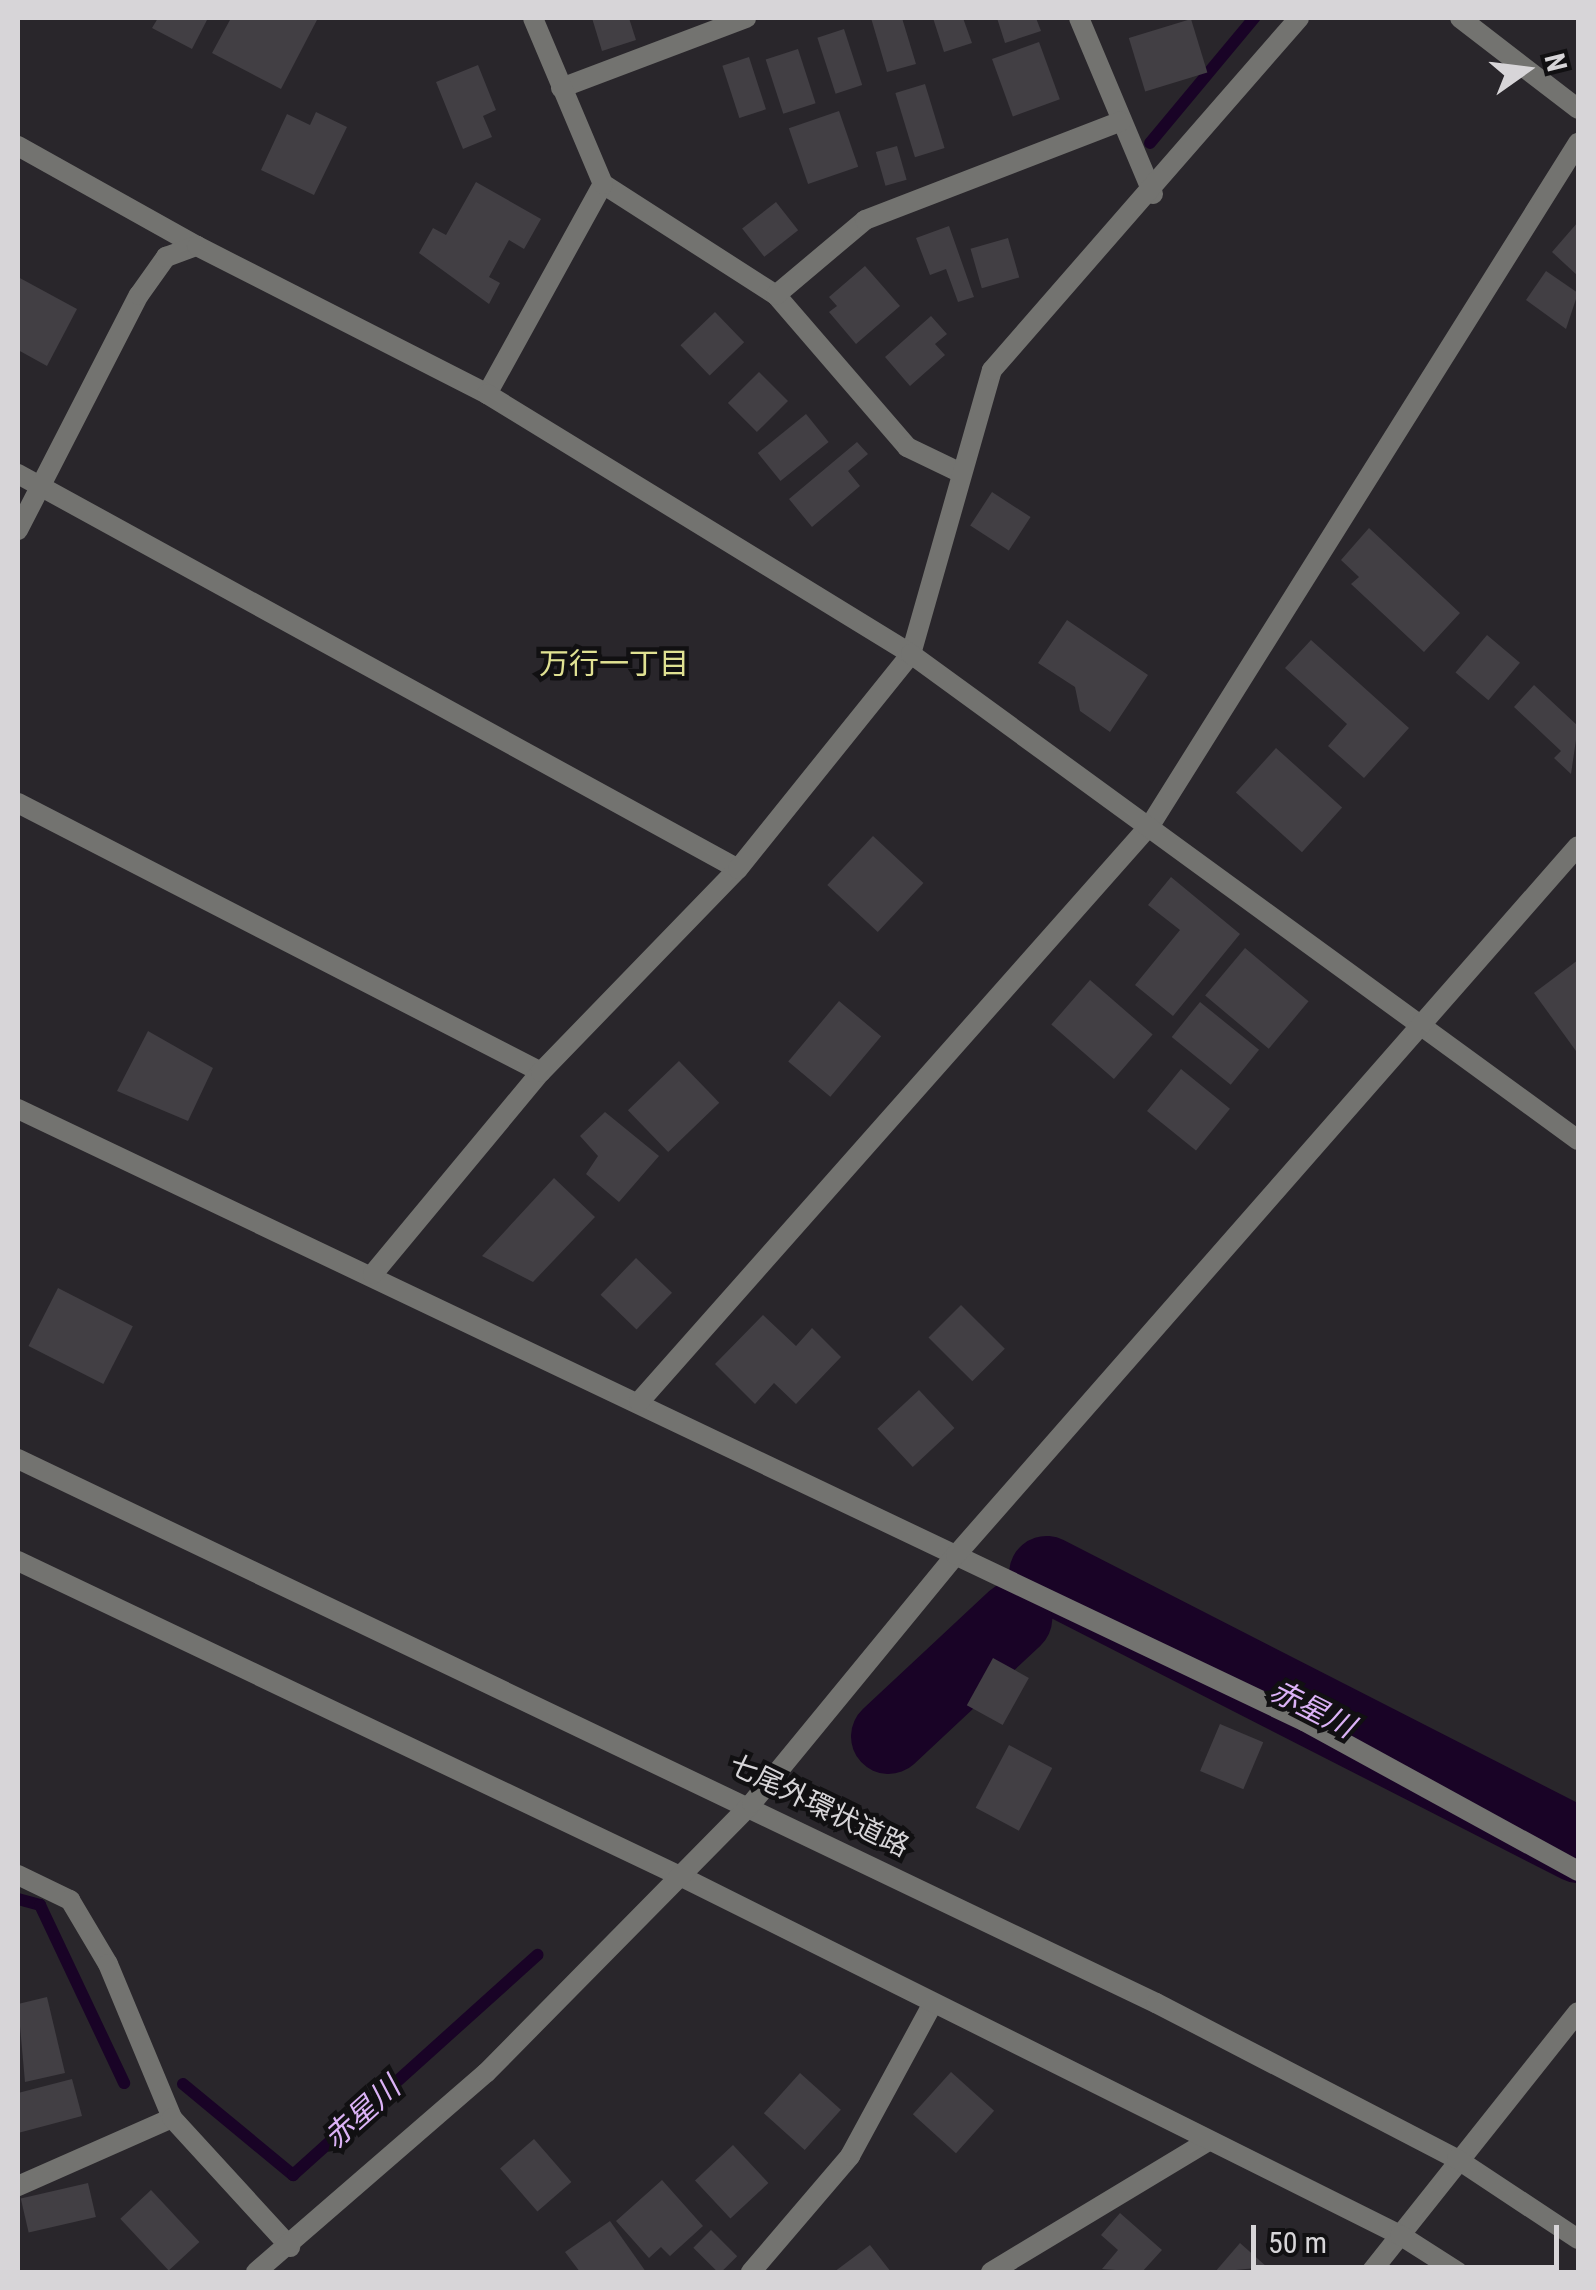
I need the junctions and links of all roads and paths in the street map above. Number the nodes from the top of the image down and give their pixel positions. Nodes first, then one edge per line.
1 (533, 18) edge
2 (746, 18) edge
3 (1080, 18) edge
4 (1298, 18) edge
5 (1460, 18) edge
6 (561, 88) junction
7 (1578, 108) edge
8 (1120, 121) junction
9 (1578, 144) edge
10 (18, 146) edge
11 (603, 184) junction
12 (1153, 194) junction
13 (197, 246) junction
14 (776, 295) junction
15 (487, 394) junction
16 (961, 473) junction
17 (18, 474) edge
18 (40, 486) junction
19 (18, 530) edge
20 (912, 654) junction
21 (18, 803) edge
22 (1151, 824) junction
23 (1578, 846) edge
24 (738, 868) junction
25 (1423, 1024) junction
26 (542, 1072) junction
27 (18, 1110) edge
28 (1578, 1140) edge
29 (373, 1274) junction
30 (639, 1402) junction
31 (18, 1459) edge
32 (956, 1556) junction
33 (18, 1561) edge
34 (752, 1803) junction
35 (1578, 1871) edge
36 (18, 1875) edge
37 (680, 1876) junction
38 (932, 2005) junction
39 (1578, 2012) edge
40 (172, 2118) junction
41 (1208, 2141) junction
42 (1457, 2159) junction
43 (18, 2186) edge
44 (1400, 2235) junction
45 (1578, 2239) edge
46 (290, 2247) junction
47 (256, 2272) edge
48 (751, 2272) edge
49 (992, 2272) edge
50 (1371, 2272) edge
51 (1458, 2272) edge

1 - 6 street
2 - 6 street
3 - 8 street
4 - 12 street
5 - 7 street
6 - 11 street
8 - 12 street
8 - 14 street
9 - 22 street
10 - 13 street
11 - 14 street
11 - 15 street
12 - 16 street
13 - 15 street
13 - 18 street
14 - 16 street
15 - 20 street
16 - 20 street
17 - 18 street
18 - 19 street
18 - 24 street
20 - 22 street
20 - 24 street
21 - 26 street
22 - 25 street
22 - 30 street
23 - 25 street
24 - 26 street
25 - 28 street
25 - 32 street
26 - 29 street
27 - 29 street
29 - 30 street
30 - 32 street
31 - 34 street, 七尾外環状道路
32 - 34 street
32 - 35 street
33 - 37 street
34 - 37 street
34 - 42 street, 七尾外環状道路
36 - 40 street
37 - 38 street
37 - 46 street
38 - 41 street
38 - 48 street
39 - 42 street
40 - 43 street
40 - 46 street
41 - 44 street
41 - 49 street
42 - 44 street
42 - 45 street, 七尾外環状道路
44 - 50 street
44 - 51 street
46 - 47 street

